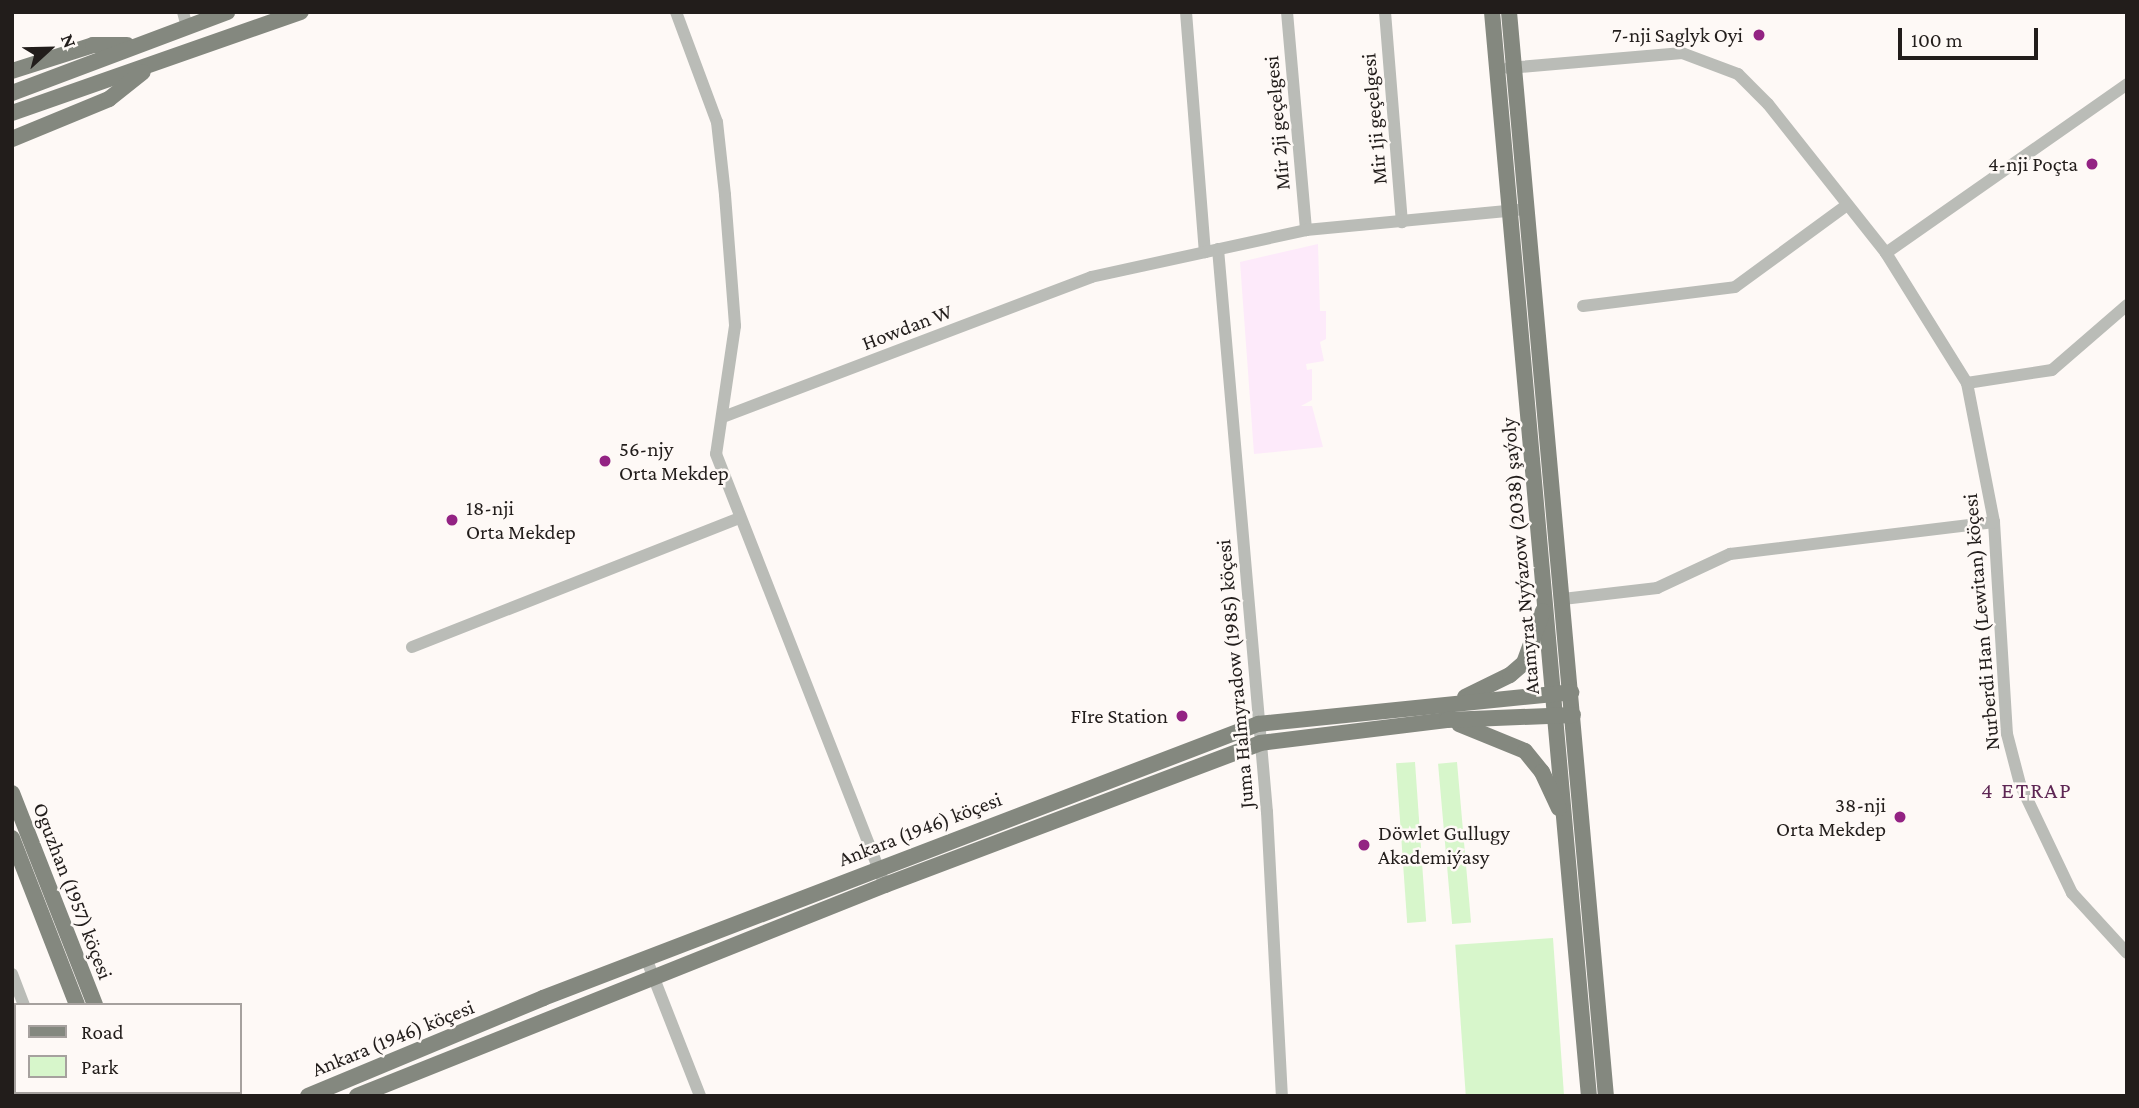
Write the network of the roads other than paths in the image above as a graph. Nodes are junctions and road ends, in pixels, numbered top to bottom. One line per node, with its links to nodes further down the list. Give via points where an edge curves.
1 (227, 12): 9 (main road)
2 (301, 12): 12 (main road)
3 (676, 12): 28 (street, via 717,122 734,326)
4 (1186, 12): 23 (street, Juma Halmyradow (1985) köçesi)
5 (1287, 12): 22 (street, Mir 2ji geçelgesi)
6 (1385, 12): 21 (street, Mir 1ji geçelgesi)
7 (1492, 12): 13 (main road, Atamyrat Nyýazow (2038) şaýoly)
8 (1509, 12): 11 (main road, Atamyrat Nyýazow (2038) şaýoly)
9 (185, 19): 10 (main road)
10 (136, 45): 14 (main road, via 93,45); 16 (main road)
11 (1514, 67): 13 (street, Nurberdi Han (Lewitan) köçesi); 19 (street, Nurberdi Han (Lewitan) köçesi, via 1648,52 1682,53 1716,64 1754,88); 20 (main road, Atamyrat Nyýazow (2038) şaýoly)
12 (147, 69): 17 (main road, via 97,81); 18 (main road, via 109,99)
13 (1497, 69): 20 (main road, Atamyrat Nyýazow (2038) şaýoly)
14 (12, 71)
15 (2127, 83): 24 (street)
16 (12, 93)
17 (12, 113)
18 (12, 139)
19 (1847, 205): 24 (street, Nurberdi Han (Lewitan) köçesi); 26 (street, via 1735,287)
20 (1520, 210): 21 (street, Howdan W); 31 (main road, Atamyrat Nyýazow (2038) şaýoly); 32 (main road, Atamyrat Nyýazow (2038) şaýoly)
21 (1402, 222): 22 (street, Howdan W)
22 (1306, 230): 23 (street, Howdan W)
23 (1211, 251): 28 (street, Howdan W, via 1091,277); 39 (street, Juma Halmyradow (1985) köçesi)
24 (1886, 253): 27 (street, Nurberdi Han (Lewitan) köçesi)
25 (2127, 305): 27 (street, via 2052,370)
26 (1583, 306)
27 (1967, 383): 30 (street, Nurberdi Han (Lewitan) köçesi)
28 (723, 417): 29 (street, via 716,454)
29 (739, 518): 33 (street); 44 (street)
30 (1994, 522): 31 (street, via 1730,554 1657,588); 46 (street, Nurberdi Han (Lewitan) köçesi, via 2007,734 2020,784 2072,892)
31 (1563, 599): 34 (main road, Atamyrat Nyýazow (2038) şaýoly)
32 (1546, 601): 35 (main road, Atamyrat Nyýazow (2038) şaýoly); 36 (main road, via 1524,663)
33 (412, 647)
34 (1571, 692): 35 (main road, Ankara (1946) köçesi); 37 (main road, Atamyrat Nyýazow (2038) şaýoly)
35 (1552, 694): 36 (main road, Ankara (1946) köçesi); 38 (main road, Atamyrat Nyýazow (2038) şaýoly)
36 (1446, 713): 38 (main road, Ankara (1946) köçesi); 39 (main road, Ankara (1946) köçesi); 40 (main road, Ankara (1946) köçesi); 42 (main road, via 1525,751 1542,772)
37 (1573, 715): 38 (main road, Ankara (1946) köçesi); 58 (main road, Atamyrat Nyýazow (2038) şaýoly)
38 (1555, 716): 42 (main road, Atamyrat Nyýazow (2038) şaýoly)
39 (1258, 724): 40 (street, Juma Halmyradow (1985) köçesi); 44 (main road, Ankara (1946) köçesi)
40 (1260, 743): 45 (main road, Ankara (1946) köçesi); 56 (street, Juma Halmyradow (1985) köçesi)
41 (12, 793): 52 (main road, Oguzhan (1957) köçesi)
42 (1563, 817): 57 (main road, Atamyrat Nyýazow (2038) şaýoly)
43 (12, 838): 51 (main road, Oguzhan (1957) köçesi)
44 (879, 868): 45 (street); 47 (main road, Ankara (1946) köçesi)
45 (885, 885): 49 (main road, Ankara (1946) köçesi)
46 (2127, 953)
47 (646, 958): 49 (street); 53 (main road, Ankara (1946) köçesi)
48 (12, 974): 50 (street)
49 (653, 977): 54 (main road, Ankara (1946) köçesi); 55 (street)
50 (23, 1003)
51 (76, 1003)
52 (94, 1003)
53 (308, 1096)
54 (357, 1096)
55 (700, 1096)
56 (1282, 1096)
57 (1589, 1096)
58 (1606, 1096)

